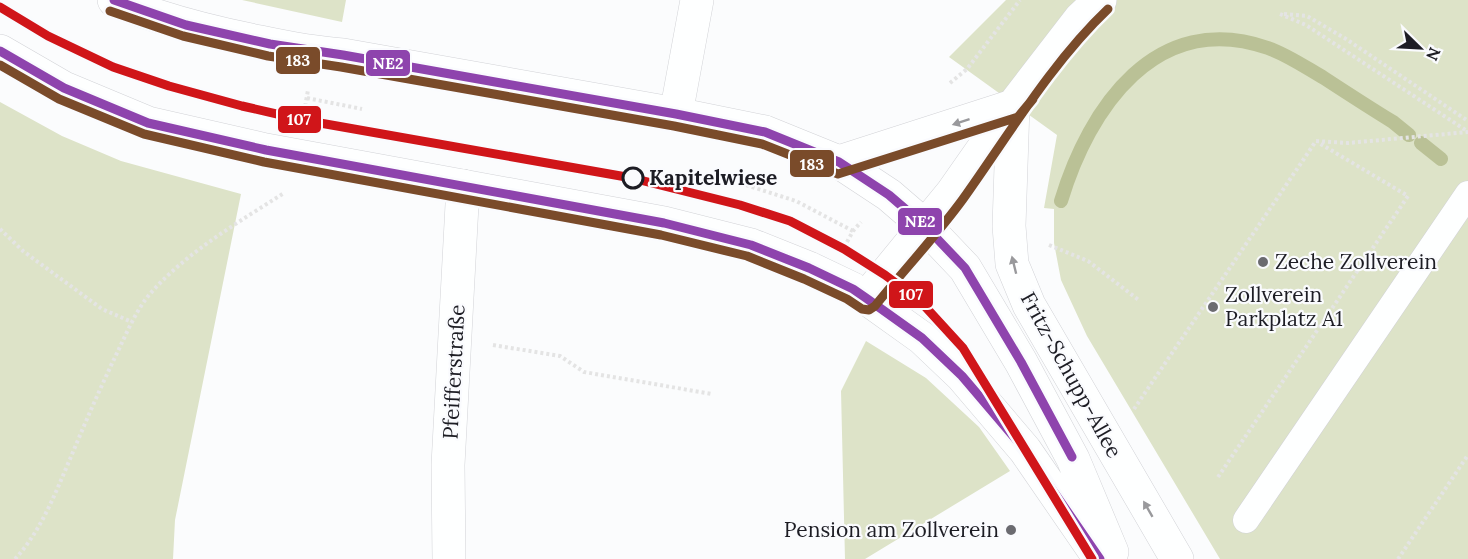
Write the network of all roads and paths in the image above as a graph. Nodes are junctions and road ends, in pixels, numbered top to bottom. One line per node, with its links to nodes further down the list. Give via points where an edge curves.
1 (114, 0): 6 (main road, via 202,31)
2 (697, 0): 11 (main road)
3 (1020, 0): 7 (path, via 968,69)
4 (1100, 0): 9 (main road, via 1080,19)
5 (0, 51): 15 (main road, via 64,88 148,123)
6 (316, 54): 8 (path); 11 (main road, via 343,55)
7 (945, 87)
8 (307, 98): 10 (path); 15 (path)
9 (1012, 106): 16 (main road, one-way to 16); 21 (main road, via 952,193); 39 (main road, Fritz-Schupp-Allee, one-way to 9, via 1029,306 1012,264)
10 (362, 109)
11 (676, 114): 16 (main road, via 765,132)
12 (1468, 121): 13 (path, via 1307,16 1280,14 1306,25)
13 (1468, 132): 14 (path, via 1348,143)
14 (1316, 141): 31 (path); 33 (path, via 1408,196)
15 (296, 155): 18 (main road); 28 (path, via 289,190 185,261 149,295)
16 (838, 162): 21 (main road, via 889,195)
17 (746, 185): 23 (path, via 796,201)
18 (463, 186): 26 (main road, via 664,222 751,245 809,268); 29 (main road, Pfeifferstraße)
19 (1468, 194): 34 (lane)
20 (868, 216): 23 (path)
21 (924, 226): 26 (main road); 38 (main road, via 965,268 1021,362 1072,459)
22 (0, 229): 28 (path, via 102,309)
23 (853, 231): 24 (path)
24 (846, 244)
25 (1046, 244): 27 (path, via 1088,261)
26 (866, 298): 37 (main road, via 922,338 962,375 1025,450)
27 (1140, 301)
28 (132, 322): 35 (path, via 46,513)
29 (456, 339): 30 (path, via 560,356 584,372); 36 (main road, Pfeifferstraße, via 448,465)
30 (712, 394)
31 (1140, 400)
32 (1468, 455): 40 (path)
33 (1218, 477)
34 (1246, 520)
35 (15, 559)
36 (449, 559)
37 (1100, 559)
38 (1115, 559)
39 (1177, 559)
40 (1398, 559)

